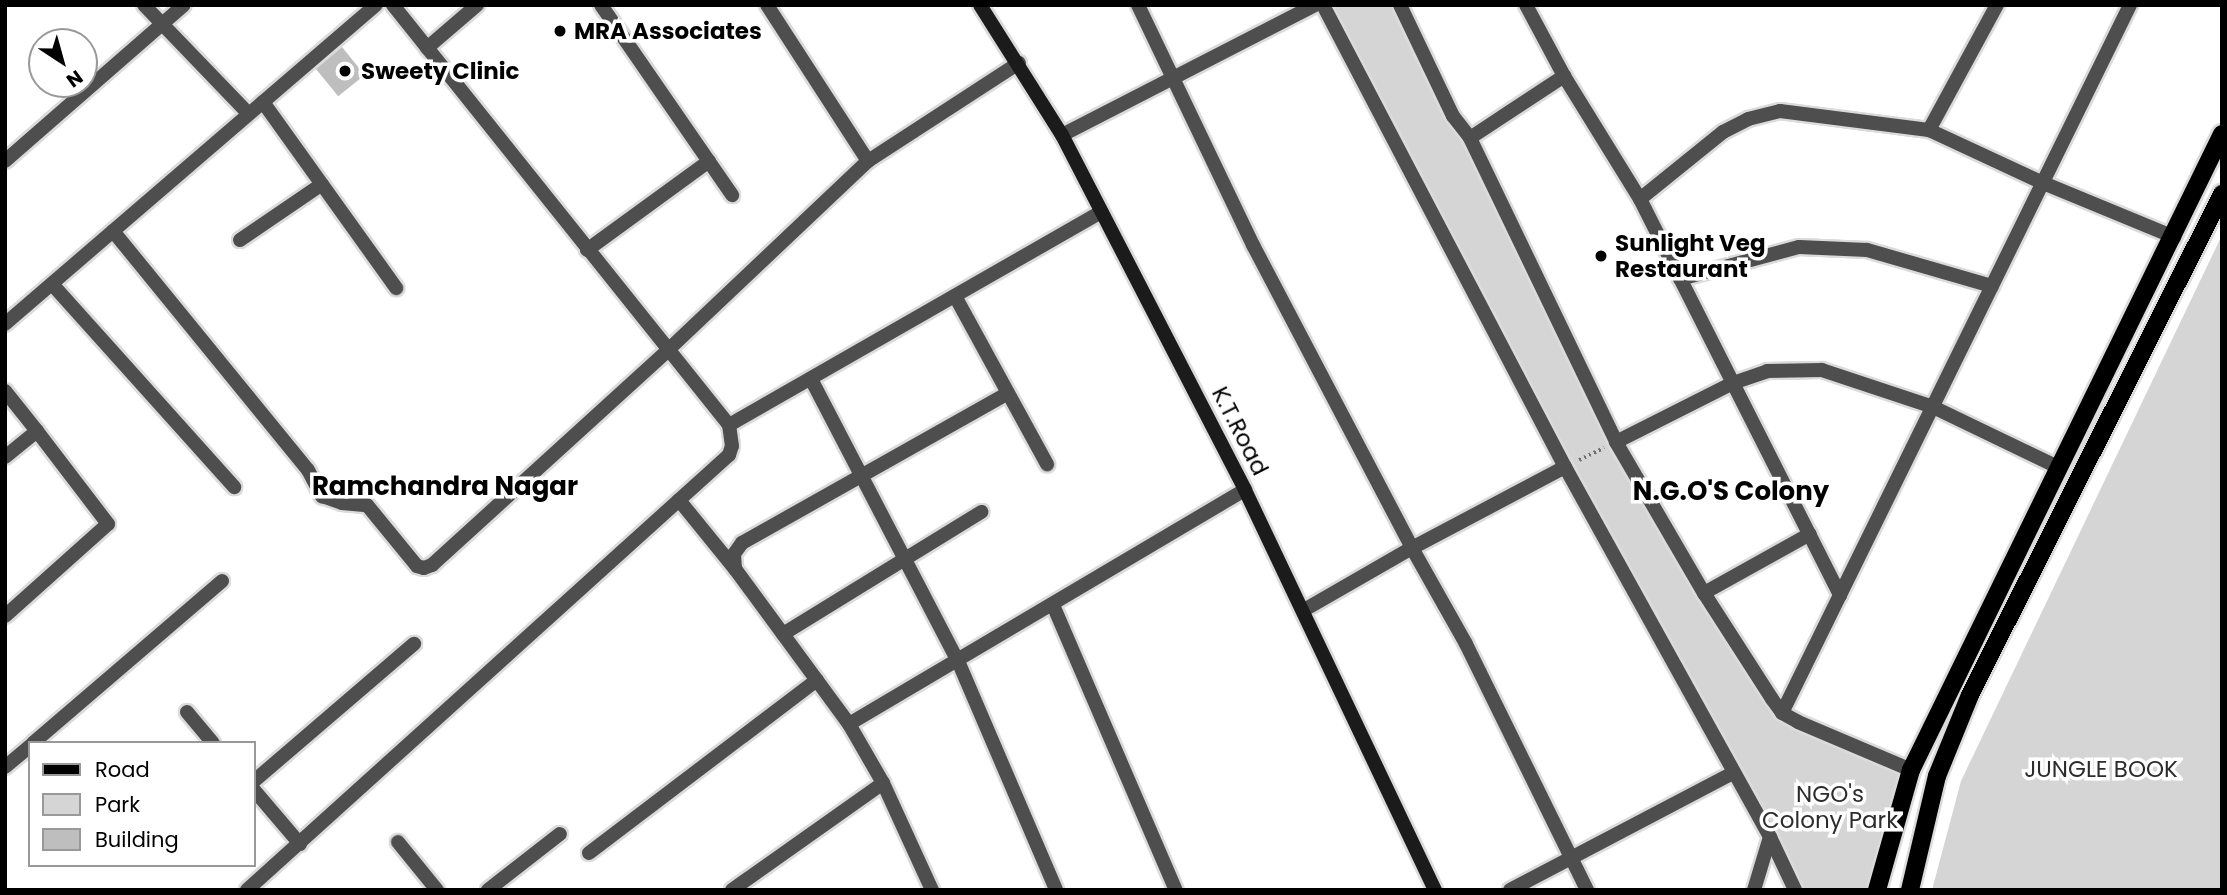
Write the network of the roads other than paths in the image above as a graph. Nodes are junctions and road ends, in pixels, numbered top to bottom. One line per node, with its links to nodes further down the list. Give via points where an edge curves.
1 (144, 5): 16 (street)
2 (184, 5): 16 (street)
3 (376, 5): 21 (street)
4 (393, 5): 17 (street)
5 (477, 5): 17 (street)
6 (601, 5): 29 (street)
7 (767, 5): 28 (street)
8 (980, 5): 18 (main road, K.T.Road)
9 (1138, 5): 20 (street)
10 (1315, 5): 20 (street)
11 (1323, 5): 59 (street)
12 (1400, 5): 26 (street, via 1453,116)
13 (1526, 5): 19 (street)
14 (1997, 5): 23 (street)
15 (2130, 5): 30 (street)
16 (162, 24): 22 (street); 27 (street)
17 (427, 48): 41 (street)
18 (1019, 63): 25 (main road, K.T.Road); 28 (street)
19 (1564, 76): 26 (street); 34 (street)
20 (1173, 78): 25 (street); 67 (street, via 1253,245)
21 (263, 102): 22 (street); 31 (street)
22 (249, 114): 38 (street)
23 (1929, 130): 30 (street); 34 (street, via 1780,111 1748,119 1723,132)
24 (2222, 134): 35 (main road)
25 (1062, 135): 36 (main road, K.T.Road)
26 (1470, 138): 56 (street)
27 (5, 161)
28 (868, 161): 48 (street)
29 (709, 162): 33 (street); 41 (street)
30 (2043, 183): 39 (street); 44 (street)
31 (322, 184): 40 (street); 45 (street)
32 (2222, 194): 37 (main road)
33 (732, 195)
34 (1640, 199): 42 (street)
35 (2187, 208): 37 (main road); 39 (main road)
36 (1101, 212): 46 (street); 63 (main road, K.T.Road)
37 (2209, 219): 111 (main road, via 1970,695 1937,776)
38 (113, 231): 43 (street); 48 (street, via 308,470 322,496 367,505 417,566 424,568)
39 (2174, 237): 60 (main road)
40 (240, 240)
41 (587, 250): 48 (street)
42 (1680, 279): 44 (street, via 1799,247 1867,250); 50 (street)
43 (52, 284): 47 (street); 62 (street)
44 (1992, 286): 53 (street)
45 (396, 288)
46 (955, 296): 49 (street); 52 (street)
47 (5, 324)
48 (667, 351): 54 (street)
49 (811, 379): 54 (street); 61 (street)
50 (1733, 383): 53 (street, via 1767,371 1822,370); 56 (street); 66 (street)
51 (5, 391): 55 (street)
52 (1008, 393): 58 (street); 61 (street)
53 (1933, 407): 60 (street); 72 (street)
54 (729, 425): 64 (street, via 733,438 729,455)
55 (37, 431): 57 (street); 75 (street, via 108,524)
56 (1615, 443): 71 (street)
57 (5, 457)
58 (1047, 464)
59 (1567, 466): 67 (street); 88 (street)
60 (2060, 468): 87 (main road)
61 (861, 476): 68 (street); 69 (street, via 742,543 734,554)
62 (234, 487)
63 (1245, 490): 73 (street); 74 (main road, K.T.Road)
64 (679, 500): 69 (street); 95 (street)
65 (981, 512): 68 (street)
66 (1810, 534): 71 (street); 72 (street)
67 (1412, 548): 74 (street); 97 (street, via 1466,644)
68 (903, 557): 76 (street); 78 (street)
69 (735, 569): 76 (street)
70 (222, 581): 83 (street)
71 (1704, 593): 81 (street)
72 (1840, 595): 81 (street)
73 (1053, 605): 78 (street); 104 (street)
74 (1304, 610): 105 (main road, K.T.Road)
75 (5, 616)
76 (783, 634): 79 (street)
77 (414, 644): 89 (street)
78 (958, 661): 82 (street); 103 (street)
79 (817, 680): 82 (street); 96 (street)
80 (187, 712): 84 (street)
81 (1782, 713): 87 (street)
82 (849, 724): 90 (street)
83 (35, 741)
84 (211, 741)
85 (28, 747): 86 (street)
86 (5, 767)
87 (1911, 770): 110 (main road)
88 (1733, 773): 93 (street); 97 (street)
89 (256, 779)
90 (883, 783): 101 (street); 102 (street)
91 (256, 792): 95 (street)
92 (560, 834): 100 (street)
93 (1770, 837): 108 (street); 109 (street)
94 (398, 842): 99 (street)
95 (300, 844): 98 (street)
96 (589, 853)
97 (1570, 857): 106 (street); 107 (street)
98 (247, 890)
99 (438, 890)
100 (488, 890)
101 (732, 890)
102 (932, 890)
103 (1056, 890)
104 (1176, 890)
105 (1435, 890)
106 (1510, 890)
107 (1587, 890)
108 (1754, 890)
109 (1796, 890)
110 (1877, 890)
111 (1910, 890)

